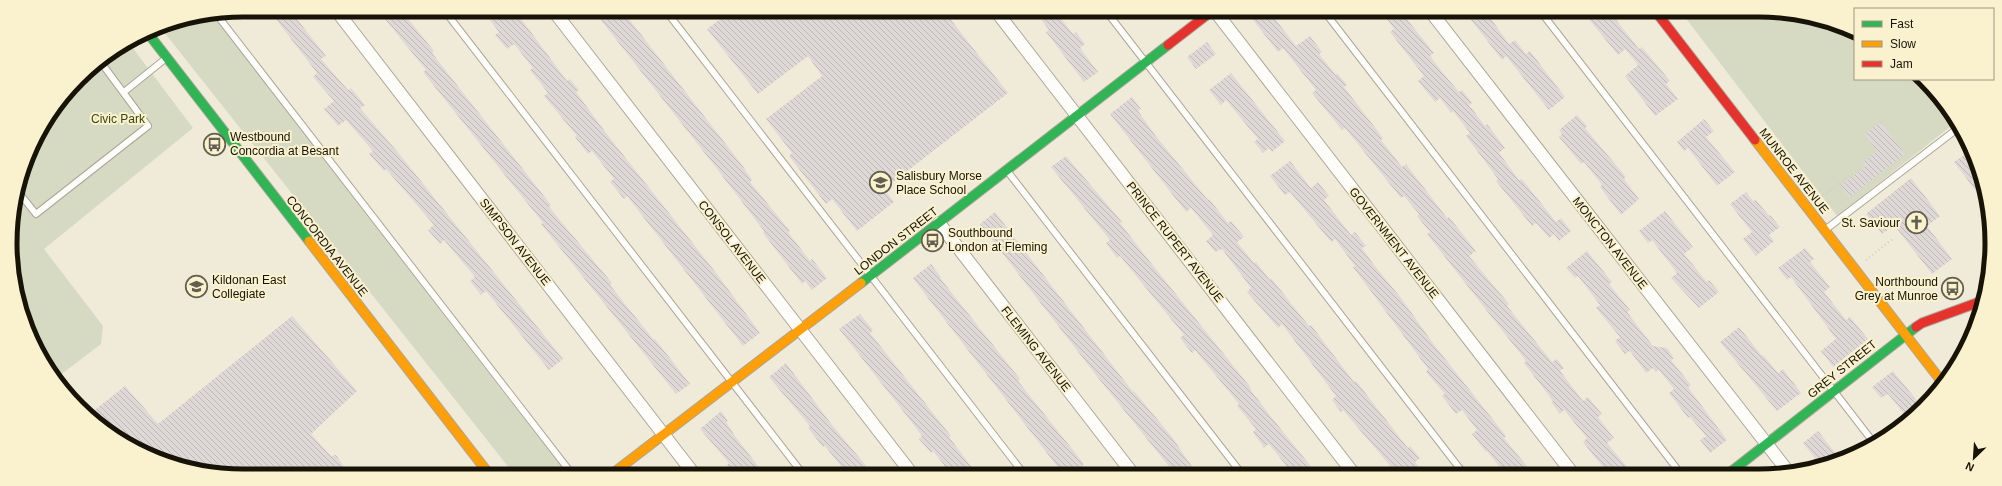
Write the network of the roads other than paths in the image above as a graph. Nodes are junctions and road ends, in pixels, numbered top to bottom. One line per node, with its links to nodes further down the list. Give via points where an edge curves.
1 (341, 17): 32 (street, SIMPSON AVENUE)
2 (449, 17): 30 (lane)
3 (558, 17): 27 (street, CONSOL AVENUE)
4 (671, 17): 25 (lane)
5 (1001, 17): 19 (street, PRINCE RUPERT AVENUE)
6 (1111, 17): 16 (lane)
7 (1206, 17): 16 (street, LONDON STREET)
8 (1219, 17): 47 (street, GOVERNMENT AVENUE)
9 (1329, 17): 48 (lane)
10 (1435, 17): 34 (street, MONCTON AVENUE)
11 (1545, 17): 31 (lane)
12 (1660, 17): 24 (street, MUNROE AVENUE)
13 (220, 18): 37 (lane)
14 (151, 37): 15 (street, CONCORDIA AVENUE)
15 (167, 58): 18 (lane); 36 (street, CONCORDIA AVENUE)
16 (1146, 63): 19 (street, LONDON STREET); 46 (lane)
17 (103, 65): 18 (lane)
18 (124, 92): 22 (lane, via 148,126 36,214)
19 (1078, 116): 21 (street, LONDON STREET); 45 (street, PRINCE RUPERT AVENUE)
20 (1955, 131): 24 (lane)
21 (1007, 171): 23 (street, LONDON STREET); 44 (lane)
22 (22, 196)
23 (939, 223): 25 (street, LONDON STREET); 43 (street, FLEMING AVENUE)
24 (1824, 231): 28 (street, MUNROE AVENUE)
25 (871, 276): 27 (street, LONDON STREET); 42 (lane)
26 (1976, 303): 28 (street, GREY STREET, via 1922,323)
27 (801, 330): 30 (street, LONDON STREET); 41 (street, CONSOL AVENUE)
28 (1906, 336): 29 (street, MUNROE AVENUE); 31 (street, GREY STREET, via 1891,345)
29 (1940, 379)
30 (732, 383): 32 (street, LONDON STREET); 40 (lane)
31 (1835, 392): 33 (lane); 34 (street, GREY STREET)
32 (664, 435): 38 (street, LONDON STREET); 39 (street, SIMPSON AVENUE)
33 (1871, 439)
34 (1767, 444): 35 (street, MONCTON AVENUE); 49 (street, GREY STREET)
35 (1785, 467)
36 (485, 469)
37 (568, 469)
38 (619, 469)
39 (690, 469)
40 (799, 469)
41 (908, 469)
42 (1020, 469)
43 (1129, 469)
44 (1238, 469)
45 (1350, 469)
46 (1460, 469)
47 (1570, 469)
48 (1677, 469)
49 (1734, 469)

